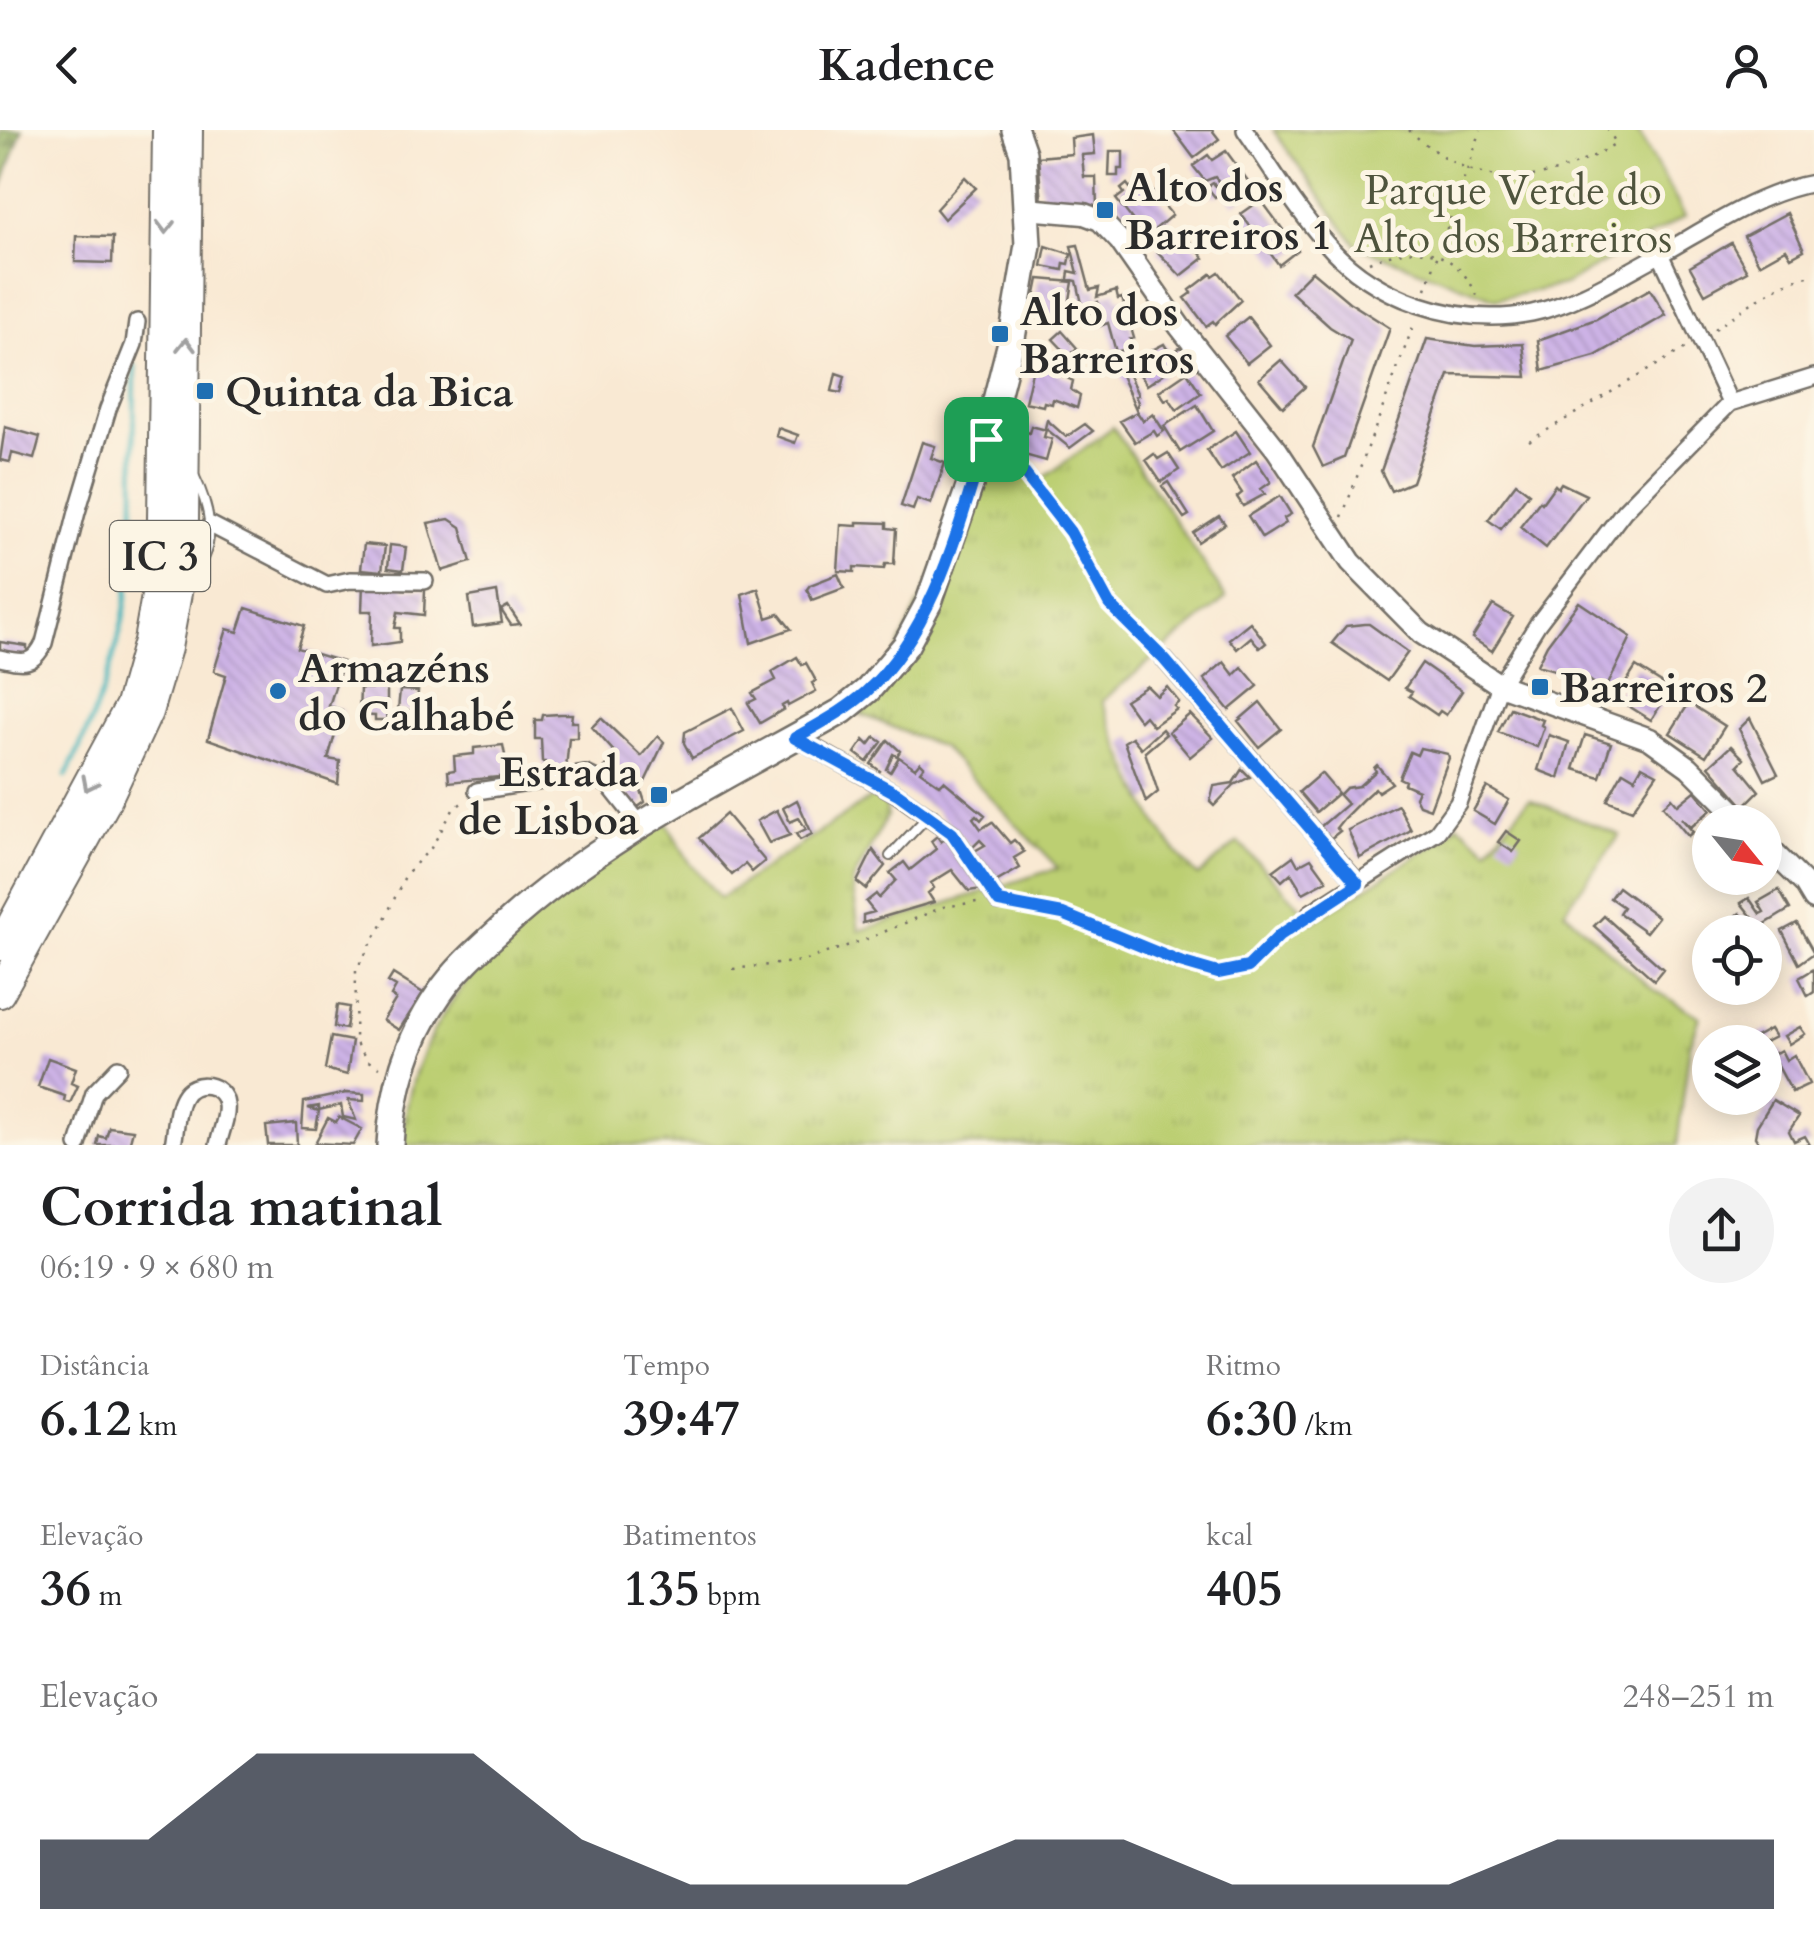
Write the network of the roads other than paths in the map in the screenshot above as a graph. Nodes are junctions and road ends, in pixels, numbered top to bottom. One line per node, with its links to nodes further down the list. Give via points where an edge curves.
1 (167, 130): 29 (highway, IC 3, one-way to 29, via 162,519 148,641 130,705)
2 (188, 130): 11 (highway, IC 3, one-way to 2)
3 (1016, 130): 6 (main road)
4 (1245, 130): 7 (street, via 1325,243 1369,282 1420,305 1471,316 1530,313 1582,296)
5 (1814, 183): 7 (street, via 1769,194)
6 (1026, 208): 17 (street, via 1100,220 1277,450 1351,562 1421,633); 18 (main road, via 1028,245 1012,338 986,439 929,602 906,645 868,690)
7 (1660, 254): 10 (street)
8 (138, 322): 15 (street, via 76,512 44,643 29,663)
9 (1814, 377): 10 (street)
10 (1730, 404): 17 (street, via 1624,511)
11 (185, 458): 12 (lane); 14 (highway, IC 3)
12 (211, 525): 13 (street, via 327,585); 14 (lane, via 201,566)
13 (425, 581)
14 (180, 582): 30 (highway, IC 3, via 148,712)
15 (0, 658)
16 (1164, 659): 25 (street)
17 (1500, 685): 20 (street, via 1650,740); 25 (street, via 1458,803 1437,832)
18 (795, 738): 21 (street); 22 (main road)
19 (476, 791): 22 (street, via 586,774 609,784)
20 (1727, 805)
21 (928, 816): 23 (lane); 27 (street, via 952,833)
22 (640, 824): 35 (main road, via 544,890 440,992 400,1076)
23 (890, 856)
24 (1782, 861): 26 (street)
25 (1358, 884): 28 (street)
26 (1814, 899)
27 (999, 902)
28 (1310, 913)
29 (0, 946)
30 (0, 993)
31 (118, 1068): 32 (street, via 94,1093)
32 (78, 1145)
33 (173, 1145): 34 (street, via 183,1096 208,1085 226,1105)
34 (218, 1145)
35 (390, 1145)

